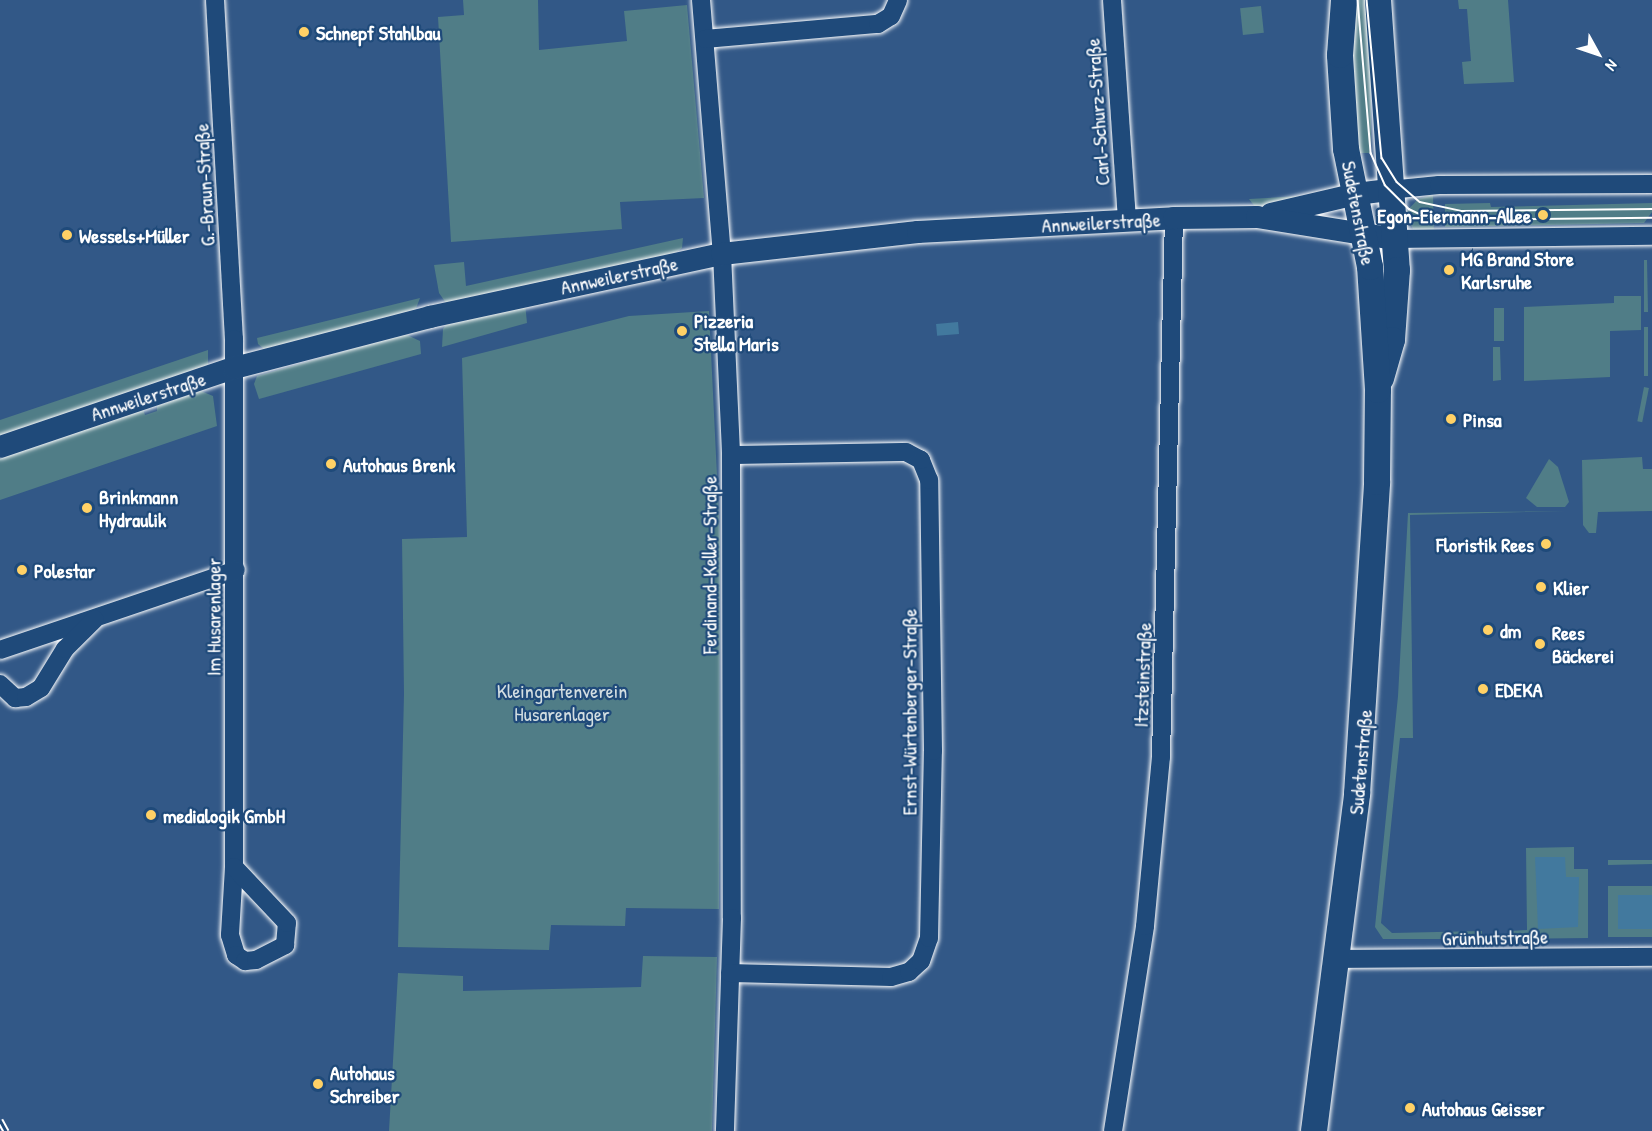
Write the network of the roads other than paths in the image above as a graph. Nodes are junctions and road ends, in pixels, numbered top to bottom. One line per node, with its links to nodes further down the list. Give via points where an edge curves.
1 (215, 0): 18 (street, G.-Braun-Straße)
2 (701, 0): 7 (street, Ferdinand-Keller-Straße)
3 (898, 0): 7 (street, via 891,16 878,24)
4 (1112, 0): 13 (street, Carl-Schurz-Straße)
5 (1344, 0): 10 (main road, Sudetenstraße, via 1340,55 1346,149)
6 (1378, 0): 9 (main road, Sudetenstraße)
7 (705, 39): 17 (street, Ferdinand-Keller-Straße)
8 (1652, 184): 9 (street, via 1439,185)
9 (1389, 190): 10 (street, Annweilerstraße); 16 (main road, Sudetenstraße)
10 (1356, 194): 11 (street, Annweilerstraße); 14 (main road, Sudetenstraße)
11 (1257, 217): 12 (street, Annweilerstraße); 14 (street, Annweilerstraße)
12 (1174, 218): 13 (street, Annweilerstraße); 31 (street, Itzsteinstraße, via 1161,757 1145,926)
13 (1127, 220): 17 (street, Annweilerstraße, via 918,232)
14 (1364, 232): 16 (street, Annweilerstraße); 19 (main road, Sudetenstraße)
15 (1652, 236): 16 (street)
16 (1395, 239): 19 (main road, Sudetenstraße, via 1395,309)
17 (722, 254): 18 (street, Annweilerstraße, via 440,315); 21 (street, Ferdinand-Keller-Straße)
18 (234, 368): 20 (street, Annweilerstraße); 22 (street, Im Husarenlager)
19 (1378, 390): 28 (main road, Sudetenstraße, via 1364,709)
20 (0, 447)
21 (731, 454): 29 (street, Ferdinand-Keller-Straße); 29 (street, Ernst-Würtenberger-Straße, via 906,452 921,460 929,480 933,751 929,938 921,961 909,972 891,976)
22 (236, 570): 23 (street); 26 (street, Im Husarenlager)
23 (100, 614): 24 (street); 25 (street, via 65,649 41,688 26,697 15,698)
24 (0, 650)
25 (0, 684)
26 (234, 867): 26 (street, Im Husarenlager, via 231,948 245,961 256,960 285,945 287,923)
27 (1652, 957): 28 (street, Grünhutstraße)
28 (1338, 959): 32 (main road, Sudetenstraße)
29 (730, 973): 30 (street, Ferdinand-Keller-Straße)
30 (725, 1131)
31 (1113, 1131)
32 (1314, 1131)

